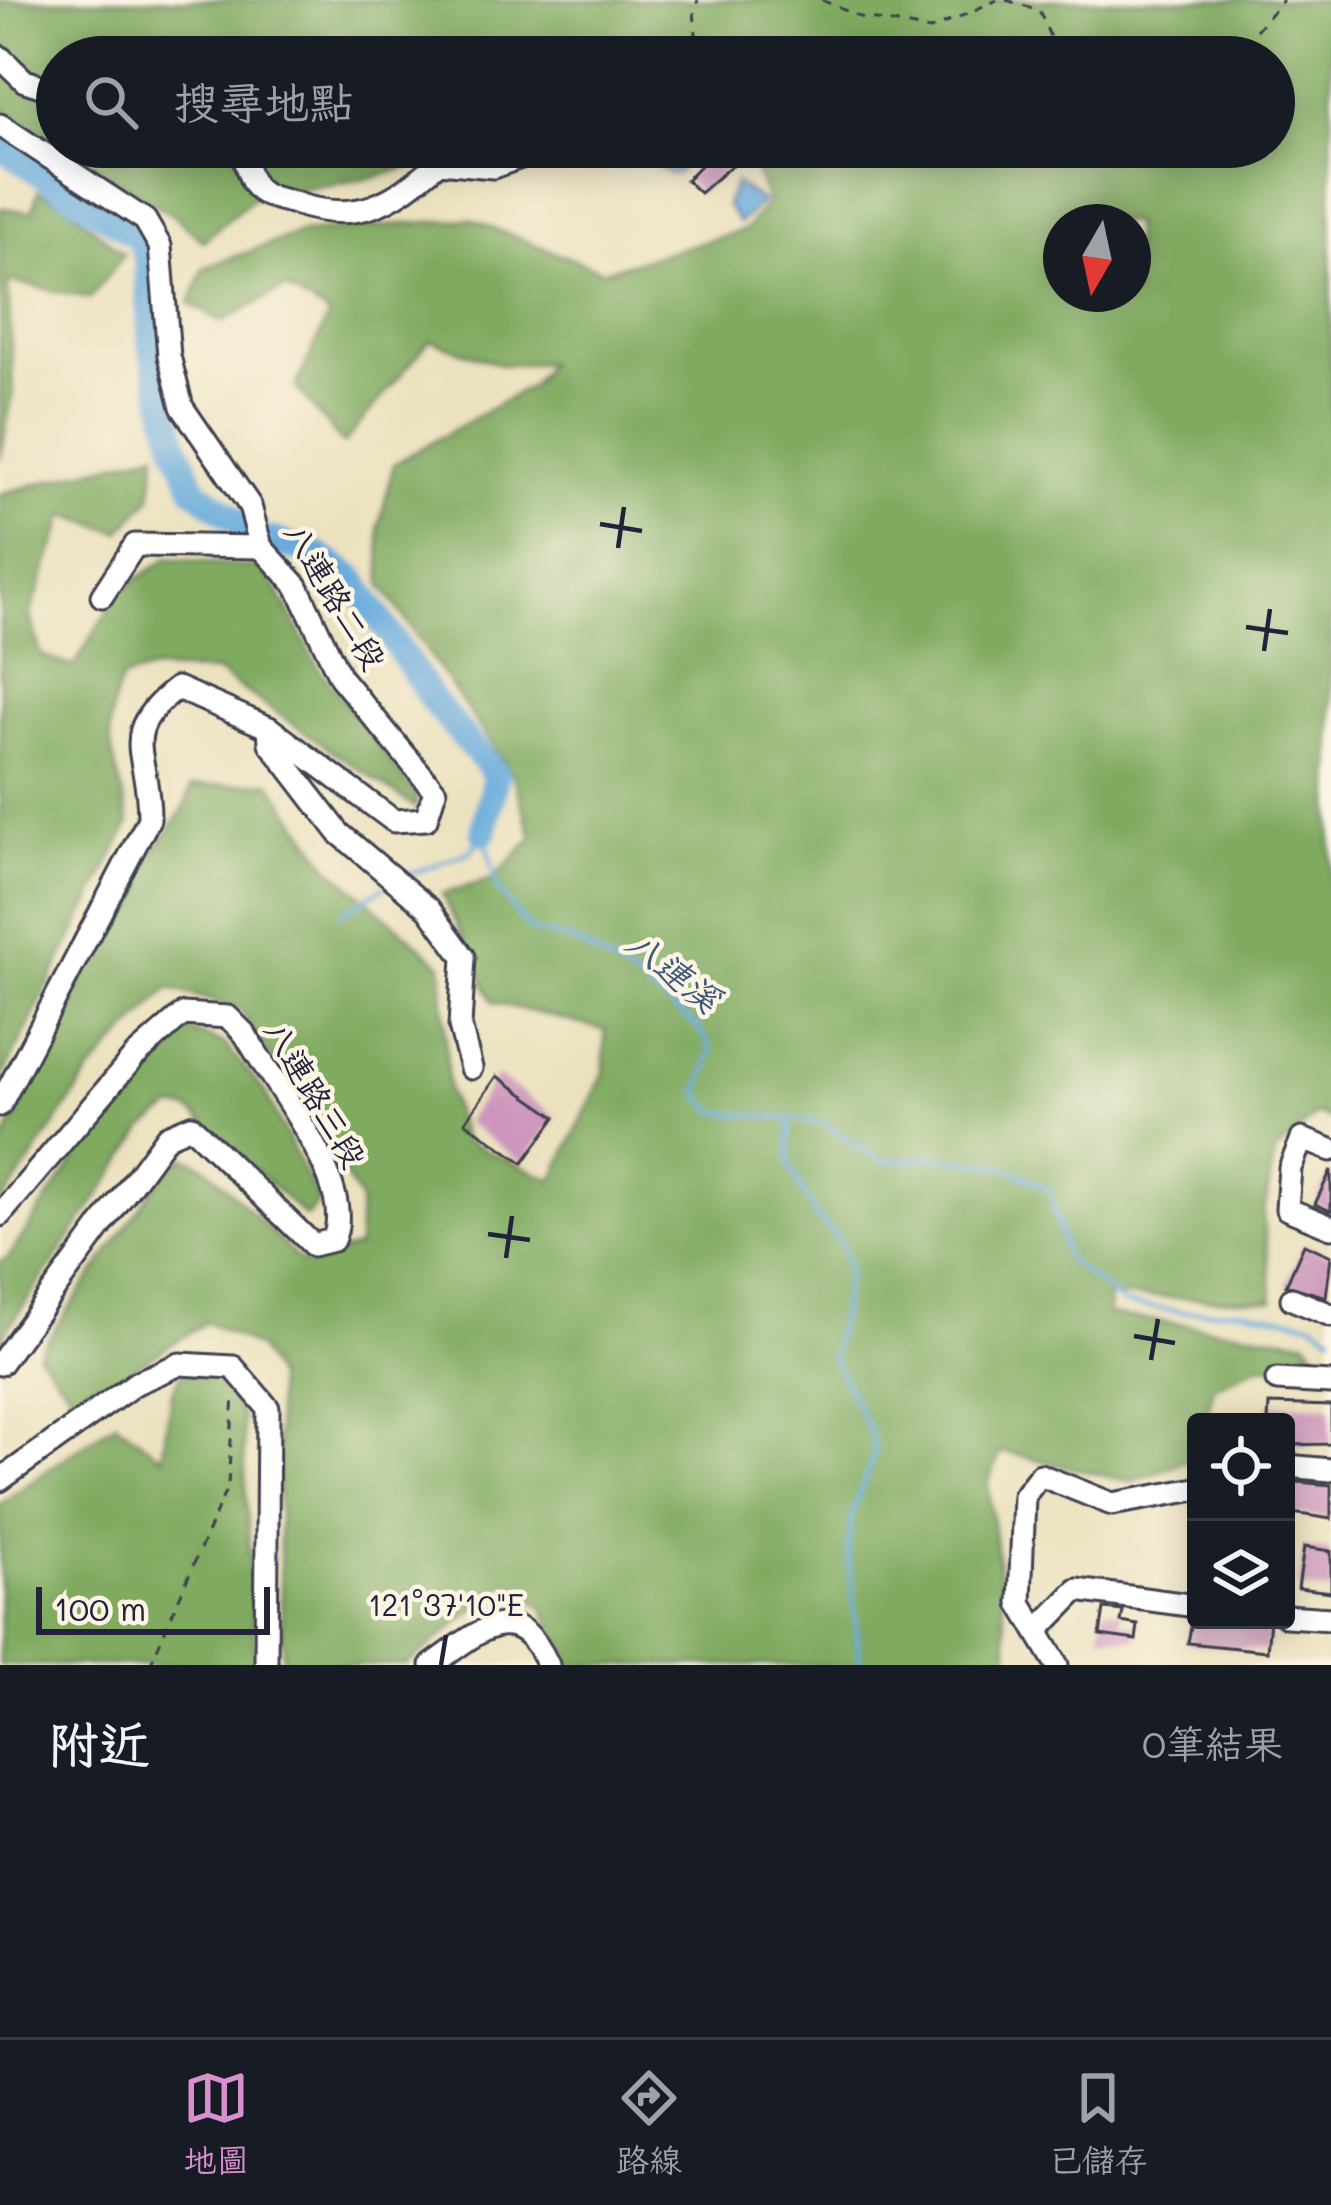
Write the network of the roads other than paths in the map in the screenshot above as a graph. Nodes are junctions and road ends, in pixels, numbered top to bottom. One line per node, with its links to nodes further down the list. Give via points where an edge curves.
1 (0, 57): 2 (street)
2 (36, 85)
3 (0, 125): 4 (street, 八連路二段)
4 (36, 148)
5 (66, 168): 8 (street, 八連路二段, via 146,220 160,246 182,407 250,506)
6 (247, 168): 7 (street, via 254,187 272,199 319,213 399,199)
7 (433, 168)
8 (261, 547): 9 (street, via 136,545); 10 (street, 八連路二段, via 297,586 340,677 435,791 427,819 394,821)
9 (102, 596)
10 (269, 728): 11 (street, via 269,743 339,833 429,909 464,957 460,1026); 12 (street, 八連路二段, via 177,688 148,710 138,731 149,819)
11 (471, 1068)
12 (0, 1105)
13 (1331, 1150): 15 (street, via 1302,1138 1287,1209)
14 (0, 1215): 18 (street, 八連路三段, via 134,1057 183,1013 228,1017 245,1034 334,1182 342,1220 333,1240 313,1245 190,1126 167,1136)
15 (1331, 1227)
16 (1292, 1299): 17 (street)
17 (1331, 1315)
18 (0, 1364)
19 (1276, 1380): 20 (street)
20 (1331, 1384)
21 (1295, 1467): 22 (street)
22 (1331, 1470)
23 (0, 1480): 29 (street, via 136,1383 181,1364 236,1370 268,1408)
24 (1187, 1492): 28 (street, via 1112,1504 1040,1475 1024,1496 1018,1556 1020,1603)
25 (1187, 1605): 28 (street, via 1077,1590)
26 (1295, 1617): 27 (street)
27 (1331, 1619)
28 (1038, 1630): 32 (street)
29 (266, 1665)
30 (432, 1665): 31 (street, via 491,1624 507,1622 536,1639)
31 (548, 1665)
32 (1057, 1665)

